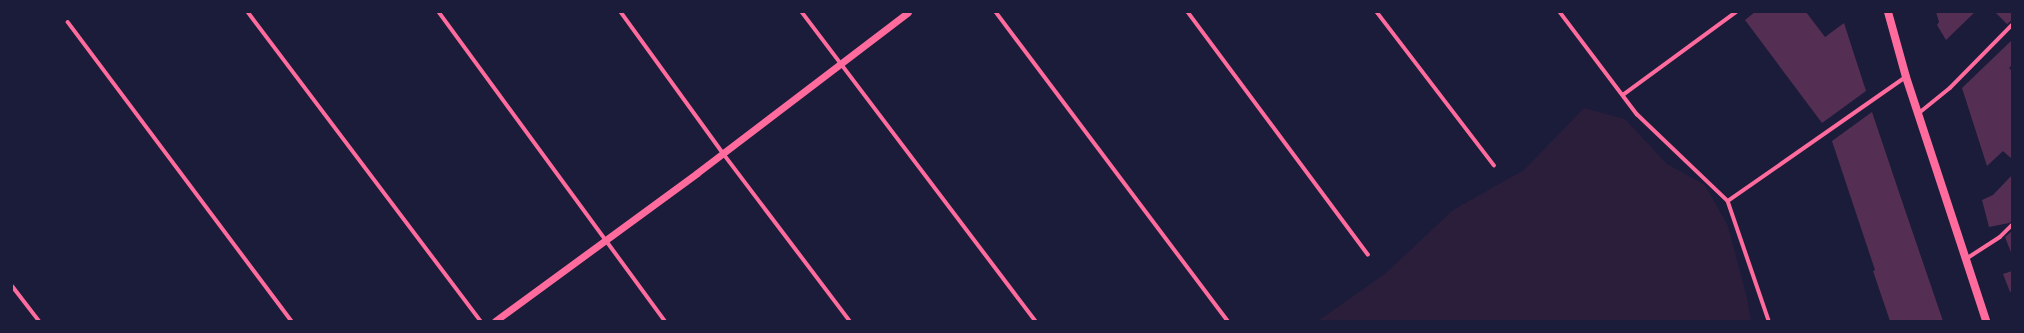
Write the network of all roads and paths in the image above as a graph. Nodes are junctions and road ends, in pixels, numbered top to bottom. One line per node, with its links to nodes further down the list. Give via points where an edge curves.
1 (248, 12): 28 (street)
2 (440, 12): 22 (street)
3 (621, 12): 18 (street)
4 (802, 12): 14 (street)
5 (908, 12): 14 (street)
6 (996, 12): 33 (street)
7 (1188, 12): 23 (street)
8 (1377, 12): 19 (street)
9 (1560, 12): 16 (street)
10 (1736, 12): 16 (street)
11 (1888, 12): 15 (main road)
12 (68, 22): 27 (street)
13 (2012, 25): 17 (street, via 1950,88)
14 (841, 63): 18 (street); 32 (street)
15 (1906, 77): 17 (main road); 20 (street)
16 (1623, 95): 20 (street, via 1637,114)
17 (1919, 113): 24 (main road)
18 (723, 153): 22 (street); 31 (street)
19 (1494, 165)
20 (1728, 201): 34 (street)
21 (2012, 225): 24 (street, via 2000,237)
22 (606, 240): 29 (street); 30 (street)
23 (1368, 254)
24 (1966, 259): 35 (main road)
25 (12, 286): 26 (street)
26 (39, 321)
27 (292, 321)
28 (481, 321)
29 (495, 321)
30 (665, 321)
31 (850, 321)
32 (1036, 321)
33 (1228, 321)
34 (1769, 321)
35 (1986, 321)

